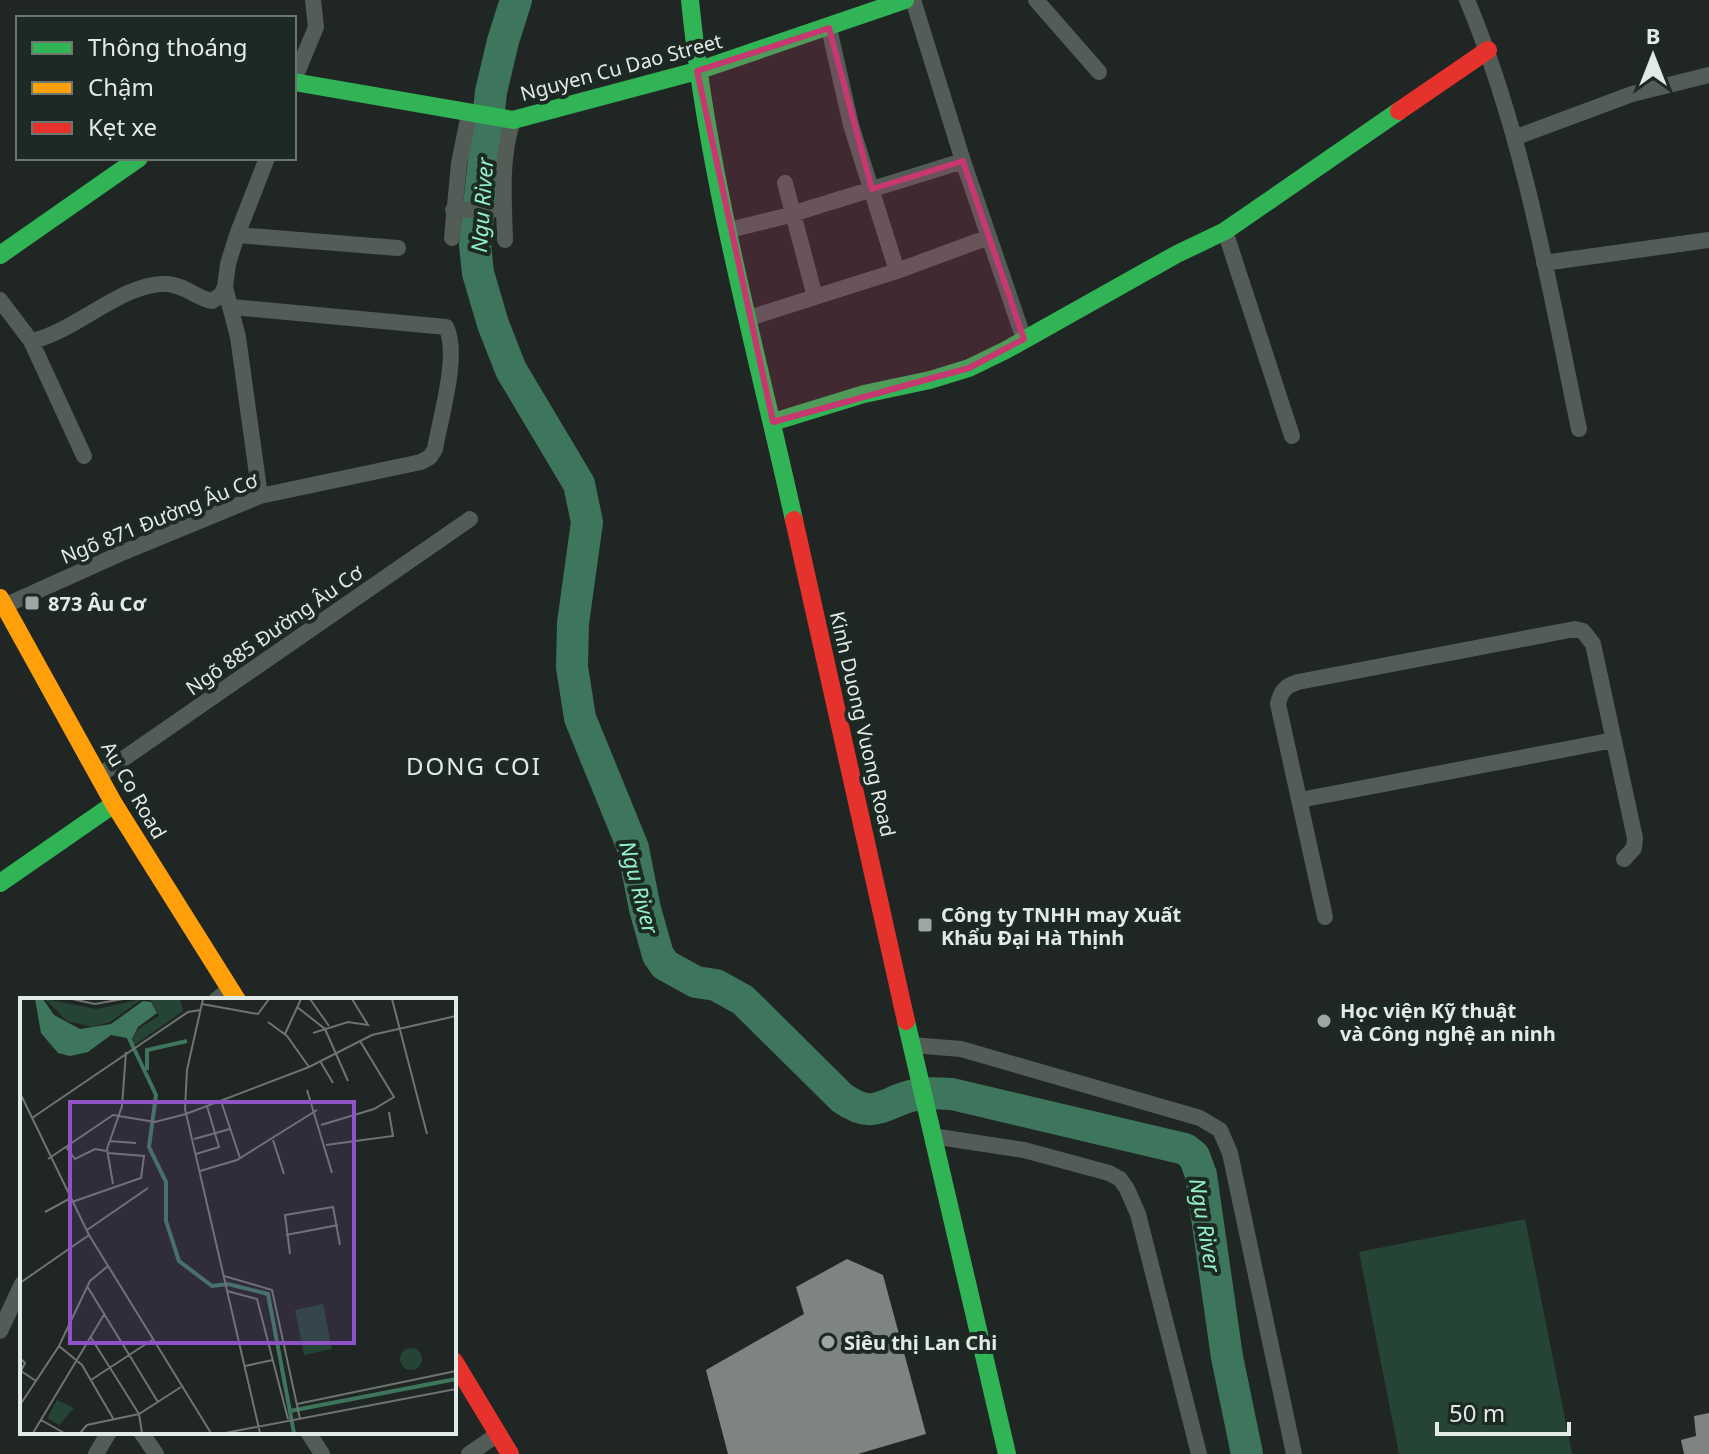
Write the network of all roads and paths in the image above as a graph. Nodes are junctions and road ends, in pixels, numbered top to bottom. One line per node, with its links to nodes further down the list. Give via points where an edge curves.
1 (313, 0): 12 (street, via 316,27)
2 (690, 0): 9 (main road, Kinh Duong Vuong Road)
3 (905, 0): 7 (main road, Nguyen Cu Dao Street)
4 (913, 0): 19 (street)
5 (1036, 0): 10 (street)
6 (1467, 0): 8 (street)
7 (829, 28): 9 (main road, Nguyen Cu Dao Street); 21 (street)
8 (1488, 50): 16 (street); 26 (main road)
9 (697, 71): 15 (main road, Nguyen Cu Dao Street); 25 (main road, Kinh Duong Vuong Road)
10 (1099, 72)
11 (1709, 75): 16 (street, via 1632,94)
12 (296, 76)
13 (296, 81): 14 (main road, Nguyen Cu Dao Street)
14 (469, 114): 15 (main road, Nguyen Cu Dao Street); 23 (street)
15 (513, 120): 22 (street, via 506,140)
16 (1514, 138): 34 (street)
17 (136, 160): 33 (main road)
18 (266, 160): 27 (street)
19 (963, 161): 21 (street); 28 (street)
20 (785, 183): 24 (street)
21 (872, 189): 24 (street); 35 (street)
22 (504, 209): 23 (street); 30 (street)
23 (454, 210): 29 (street)
24 (793, 214): 25 (street); 37 (street)
25 (729, 230): 40 (main road, Kinh Duong Vuong Road)
26 (1225, 231): 41 (main road); 45 (street)
27 (237, 235): 32 (street); 36 (street)
28 (989, 237): 35 (street); 41 (street)
29 (452, 238)
30 (505, 240)
31 (1709, 240): 34 (street)
32 (398, 248)
33 (0, 255)
34 (1544, 263): 44 (street)
35 (897, 271): 37 (street)
36 (225, 287): 39 (street); 42 (street, via 212,301 184,286 154,284)
37 (815, 297): 40 (street)
38 (0, 300): 42 (street)
39 (232, 307): 47 (street); 47 (street, Ngõ 871 Đường Âu Cơ, via 436,324 446,327 451,337 430,457)
40 (749, 318): 43 (main road, Kinh Duong Vuong Road)
41 (1024, 339): 43 (main road, via 969,368)
42 (31, 341): 46 (street)
43 (773, 422): 58 (main road, Kinh Duong Vuong Road)
44 (1579, 429)
45 (1292, 436)
46 (84, 456)
47 (260, 496): 49 (street, Ngõ 871 Đường Âu Cơ)
48 (470, 519): 51 (street, Ngõ 885 Đường Âu Cơ)
49 (2, 602): 51 (main road, Au Co Road)
50 (1614, 740): 52 (street); 52 (street, via 1593,644 1575,629 1288,685 1278,704); 54 (street, via 1635,838)
51 (100, 775): 53 (main road, Au Co Road)
52 (1300, 800): 56 (street)
53 (114, 804): 55 (main road); 57 (main road, Au Co Road)
54 (1624, 859)
55 (0, 883)
56 (1325, 917)
57 (228, 996)
58 (913, 1051): 59 (main road, Kinh Duong Vuong Road); 74 (street, via 961,1049 1200,1118 1220,1130 1230,1153)
59 (931, 1133): 72 (main road, Kinh Duong Vuong Road); 73 (street, via 1024,1150 1120,1179 1150,1253)
60 (20, 1288): 61 (street)
61 (0, 1331)
62 (456, 1364): 66 (main road)
63 (108, 1434): 67 (street)
64 (142, 1434): 68 (street)
65 (309, 1434): 69 (street)
66 (498, 1434): 70 (street); 71 (main road)
67 (96, 1454)
68 (156, 1454)
69 (322, 1454)
70 (469, 1454)
71 (510, 1454)
72 (1007, 1454)
73 (1199, 1454)
74 (1294, 1454)

